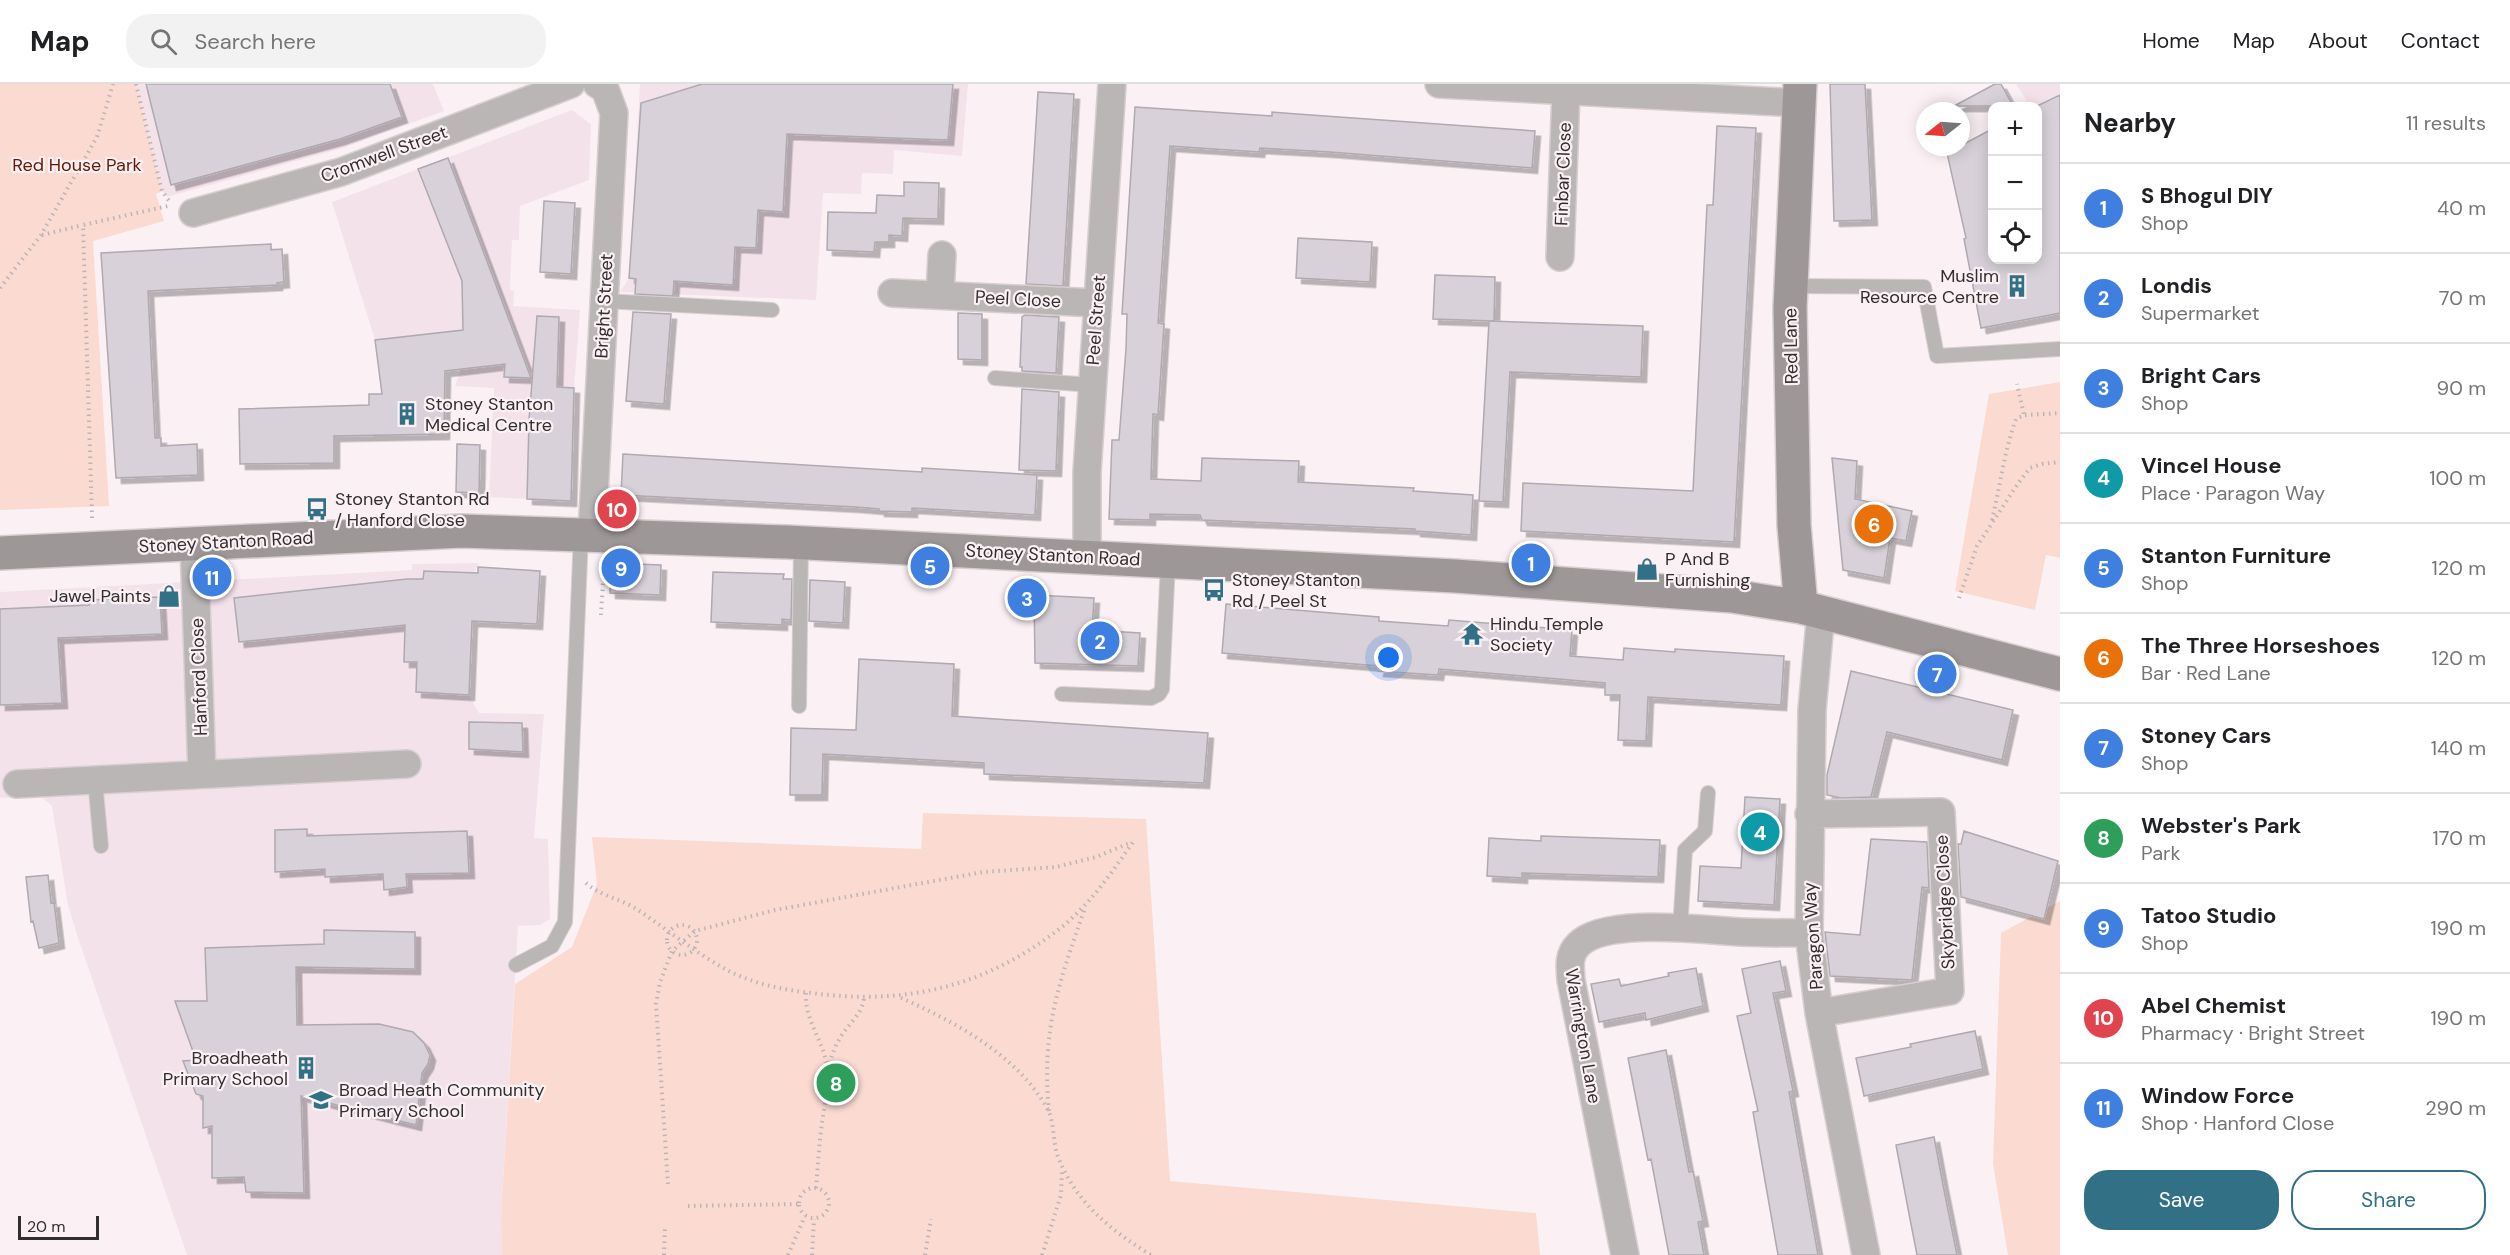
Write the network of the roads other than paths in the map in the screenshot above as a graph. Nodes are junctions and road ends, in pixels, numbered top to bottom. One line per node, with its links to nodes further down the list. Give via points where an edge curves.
1 (571, 84): 7 (street, Cromwell Street, via 341,172)
2 (597, 84): 13 (street, Bright Street, via 605,89 614,113)
3 (1112, 84): 14 (street, Peel Street)
4 (1439, 84): 5 (street)
5 (1566, 91): 6 (street); 9 (street, Finbar Close)
6 (1800, 93): 10 (main road, Red Lane)
7 (193, 213)
8 (942, 255): 12 (street)
9 (1560, 257)
10 (1791, 286): 16 (lane, via 1923,286 1937,356); 25 (main road, Red Lane, via 1794,525)
11 (892, 293): 12 (street, Peel Close)
12 (940, 295): 14 (street, Peel Close)
13 (604, 301): 15 (lane); 19 (street, Bright Street)
14 (1096, 303): 18 (street, Peel Street)
15 (772, 310)
16 (2060, 349)
17 (995, 378): 18 (lane)
18 (1092, 385): 23 (street, Peel Street)
19 (593, 535): 20 (main road, Stoney Stanton Road); 21 (main road, Stoney Stanton Road, via 462,531); 38 (lane, via 565,922 552,946)
20 (801, 542): 23 (main road, Stoney Stanton Road); 28 (lane)
21 (194, 543): 22 (main road, Stoney Stanton Road); 30 (street, Hanford Close)
22 (0, 553)
23 (1087, 556): 24 (main road, Stoney Stanton Road)
24 (1168, 561): 25 (main road, Stoney Stanton Road, via 1732,596); 27 (lane, via 1160,694 1151,698)
25 (1811, 609): 26 (main road, Stoney Stanton Road); 34 (street, Paragon Way, via 1814,682)
26 (2060, 674)
27 (1062, 694)
28 (799, 706)
29 (407, 764): 30 (street)
30 (202, 774): 31 (street)
31 (95, 780): 32 (street); 35 (lane)
32 (17, 784)
33 (1708, 793): 36 (lane, via 1705,831 1685,850)
34 (1809, 814): 37 (street, Paragon Way); 39 (street, Skybridge Close, via 1941,812 1950,991)
35 (101, 846)
36 (1680, 929): 37 (street, Warrington Lane); 40 (street, Warrington Lane, via 1604,931 1586,938 1570,958 1571,980)
37 (1809, 933): 39 (street, Paragon Way)
38 (516, 965)
39 (1819, 1013): 41 (street, Paragon Way)
40 (1625, 1255)
41 (1866, 1255)

